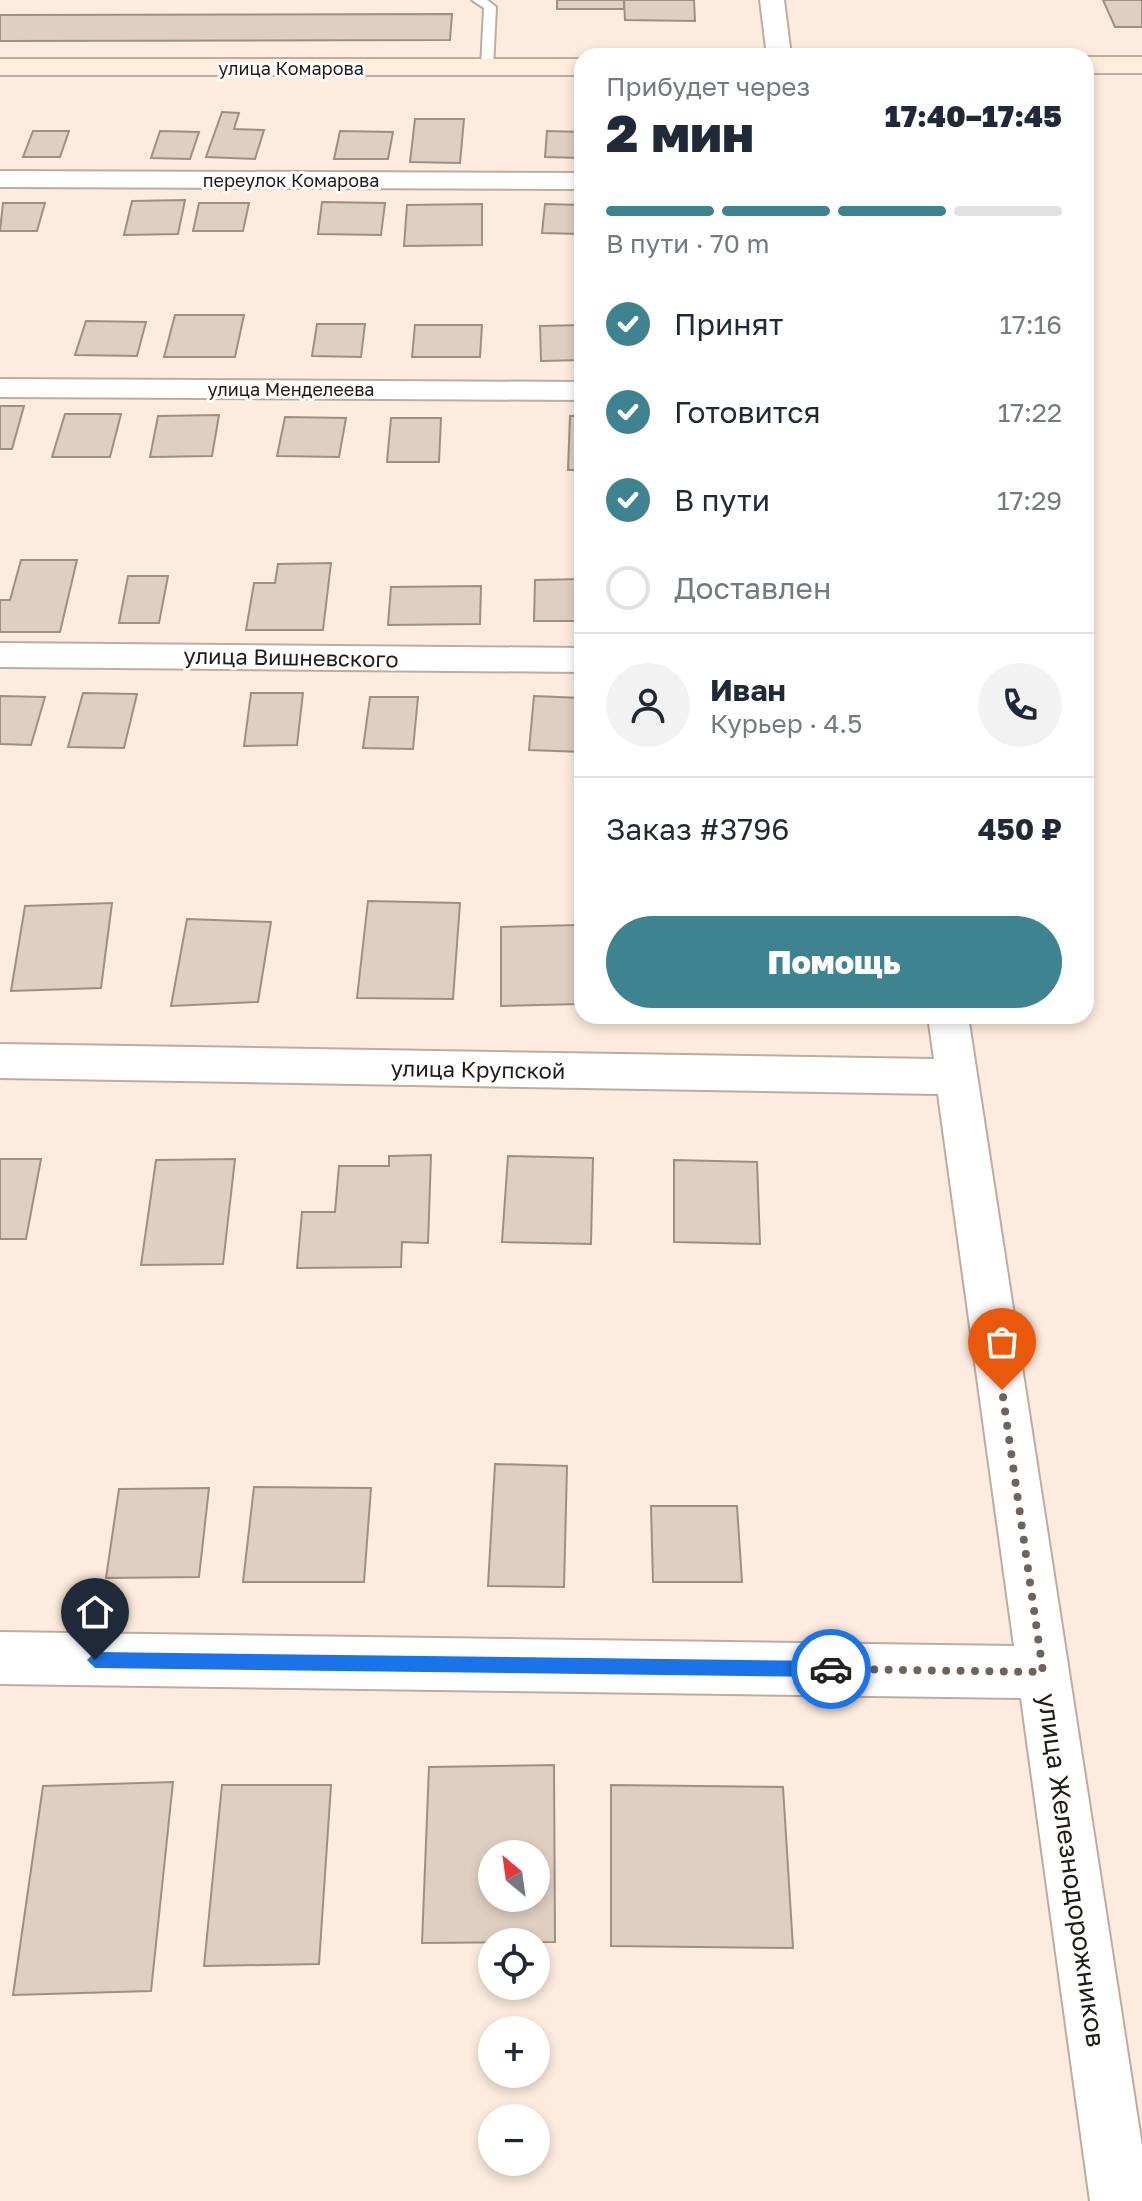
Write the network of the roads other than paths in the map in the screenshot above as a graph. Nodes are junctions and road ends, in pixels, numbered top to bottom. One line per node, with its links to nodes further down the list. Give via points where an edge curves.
1 (478, 0): 8 (lane, via 490,7)
2 (772, 0): 3 (street)
3 (778, 48)
4 (1094, 65): 5 (street)
5 (1142, 65)
6 (0, 67): 8 (street, улица Комарова)
7 (574, 67): 8 (street, улица Комарова)
8 (487, 68)
9 (0, 179): 10 (street, переулок Комарова)
10 (574, 181)
11 (0, 388): 12 (street, улица Менделеева)
12 (574, 391)
13 (0, 655): 14 (street, улица Вишневского)
14 (574, 660)
15 (949, 1024): 17 (street, улица Железнодорожников)
16 (0, 1061): 17 (street, улица Крупской)
17 (956, 1077): 19 (street, улица Железнодорожников)
18 (0, 1658): 19 (street)
19 (1043, 1672): 20 (street, улица Железнодорожников)
20 (1120, 2201)

